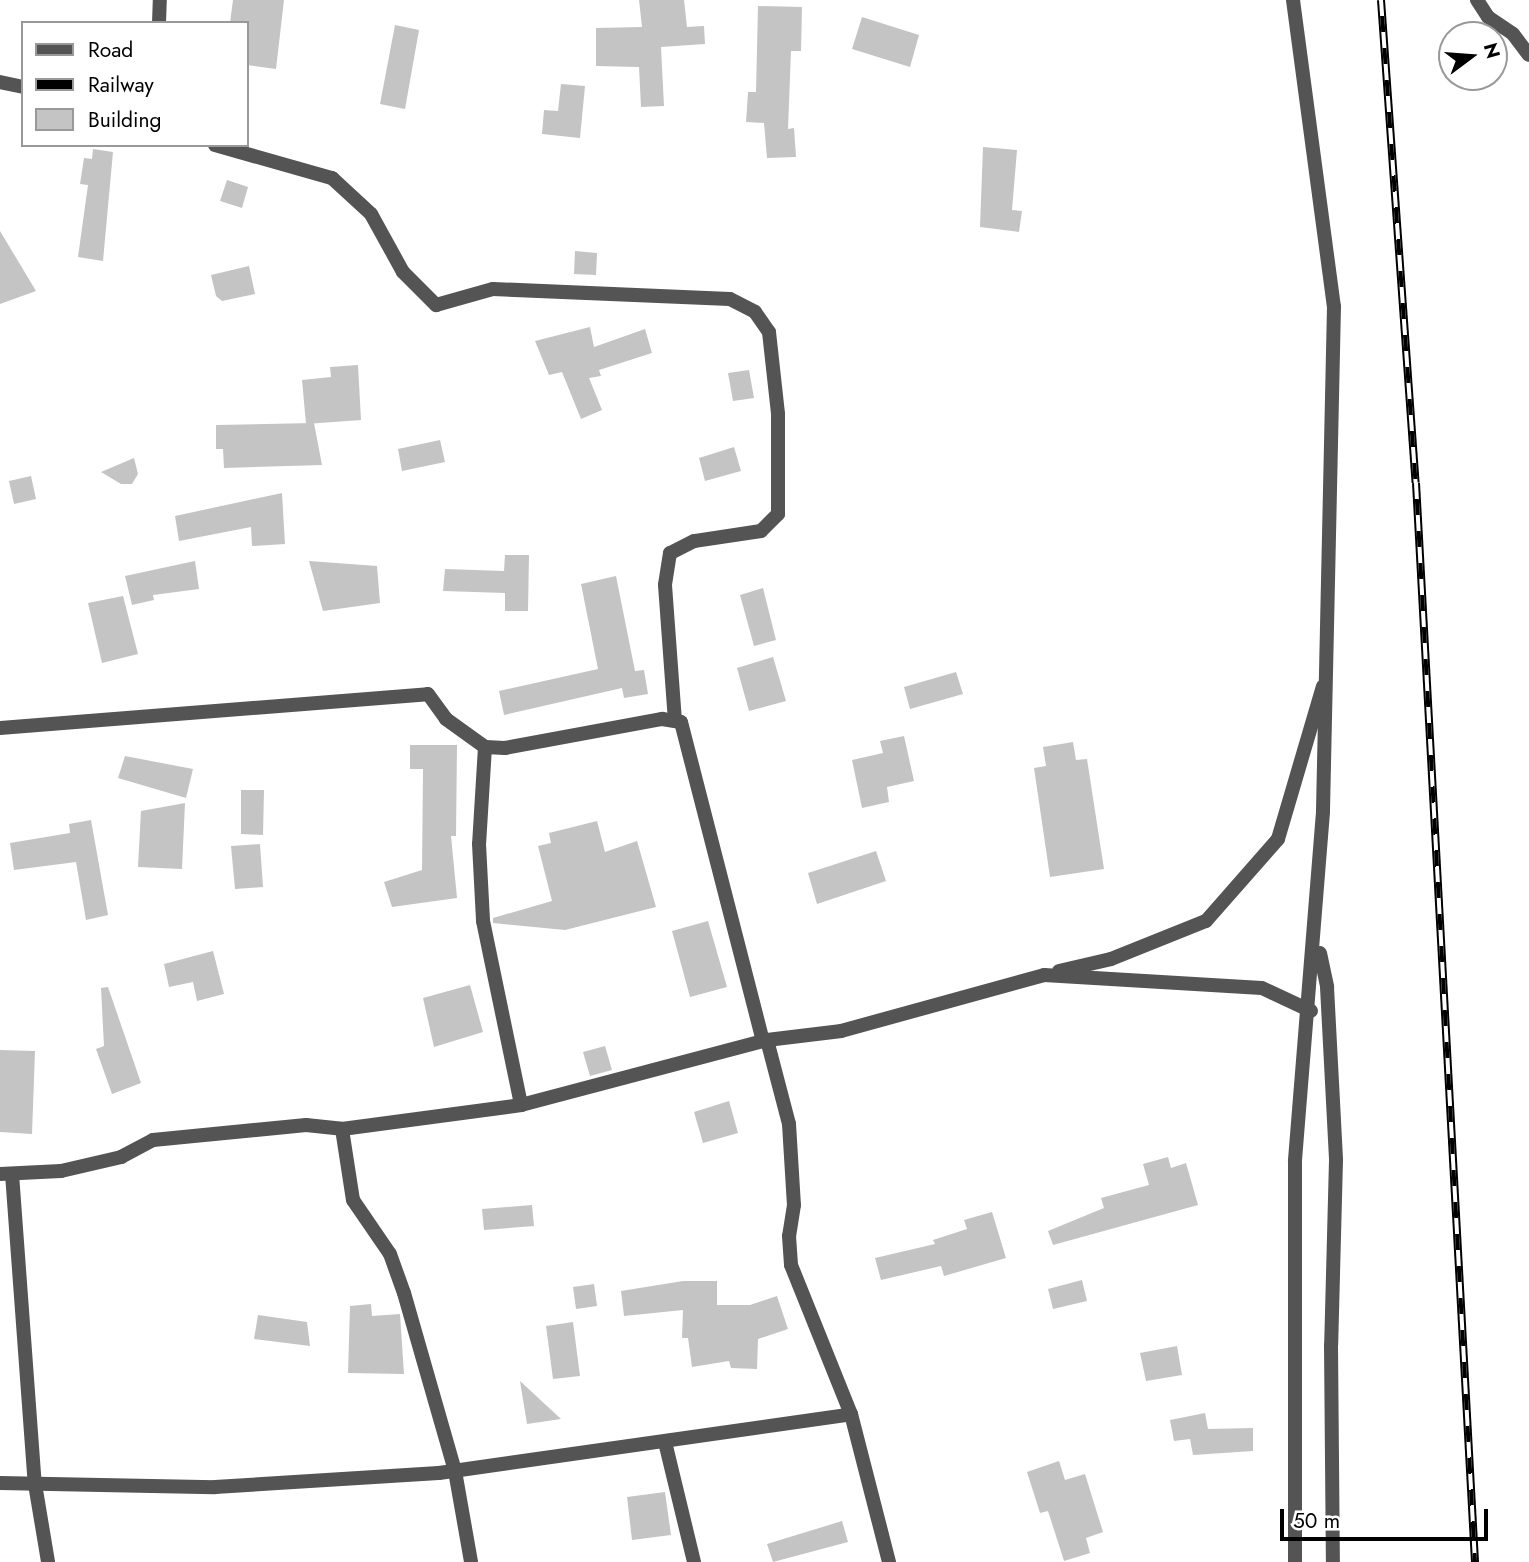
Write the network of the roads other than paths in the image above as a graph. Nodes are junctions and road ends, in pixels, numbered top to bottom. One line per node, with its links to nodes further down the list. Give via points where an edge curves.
1 (160, 0): 4 (street)
2 (1293, 0): 9 (street, via 1334,306)
3 (1477, 0): 5 (street, via 1488,17 1513,34)
4 (159, 21)
5 (1529, 55)
6 (0, 82): 7 (street)
7 (21, 87)
8 (222, 147): 10 (street, via 332,178 371,214 403,272 436,305 493,289 730,299 755,312 769,332 778,414 778,514 761,531 694,541 670,553 665,585)
9 (1329, 670): 13 (street); 14 (street, via 1278,839 1206,920 1111,958)
10 (675, 720): 12 (street, via 505,748); 16 (street, via 684,727 763,1041)
11 (0, 728): 12 (street, via 428,694 446,719)
12 (485, 747): 17 (street, via 479,844 483,921)
13 (1316, 938): 15 (street); 30 (street, via 1328,987 1336,1160 1331,1345)
14 (1044, 975): 15 (street, via 1262,988); 16 (street, via 841,1031)
15 (1311, 1010): 29 (street, via 1295,1161)
16 (767, 1040): 17 (street); 20 (street, via 789,1124 794,1205 791,1265)
17 (521, 1105): 18 (street)
18 (342, 1129): 19 (street, via 306,1125 153,1140 121,1157 61,1171); 22 (street, via 353,1200 390,1254)
19 (6, 1174): 24 (street)
20 (851, 1414): 21 (street); 28 (street)
21 (665, 1442): 22 (street); 27 (street)
22 (456, 1471): 24 (street, via 215,1487); 26 (street)
23 (0, 1483): 24 (street)
24 (35, 1484): 25 (street)
25 (48, 1562)
26 (471, 1562)
27 (694, 1562)
28 (889, 1562)
29 (1295, 1562)
30 (1333, 1562)

